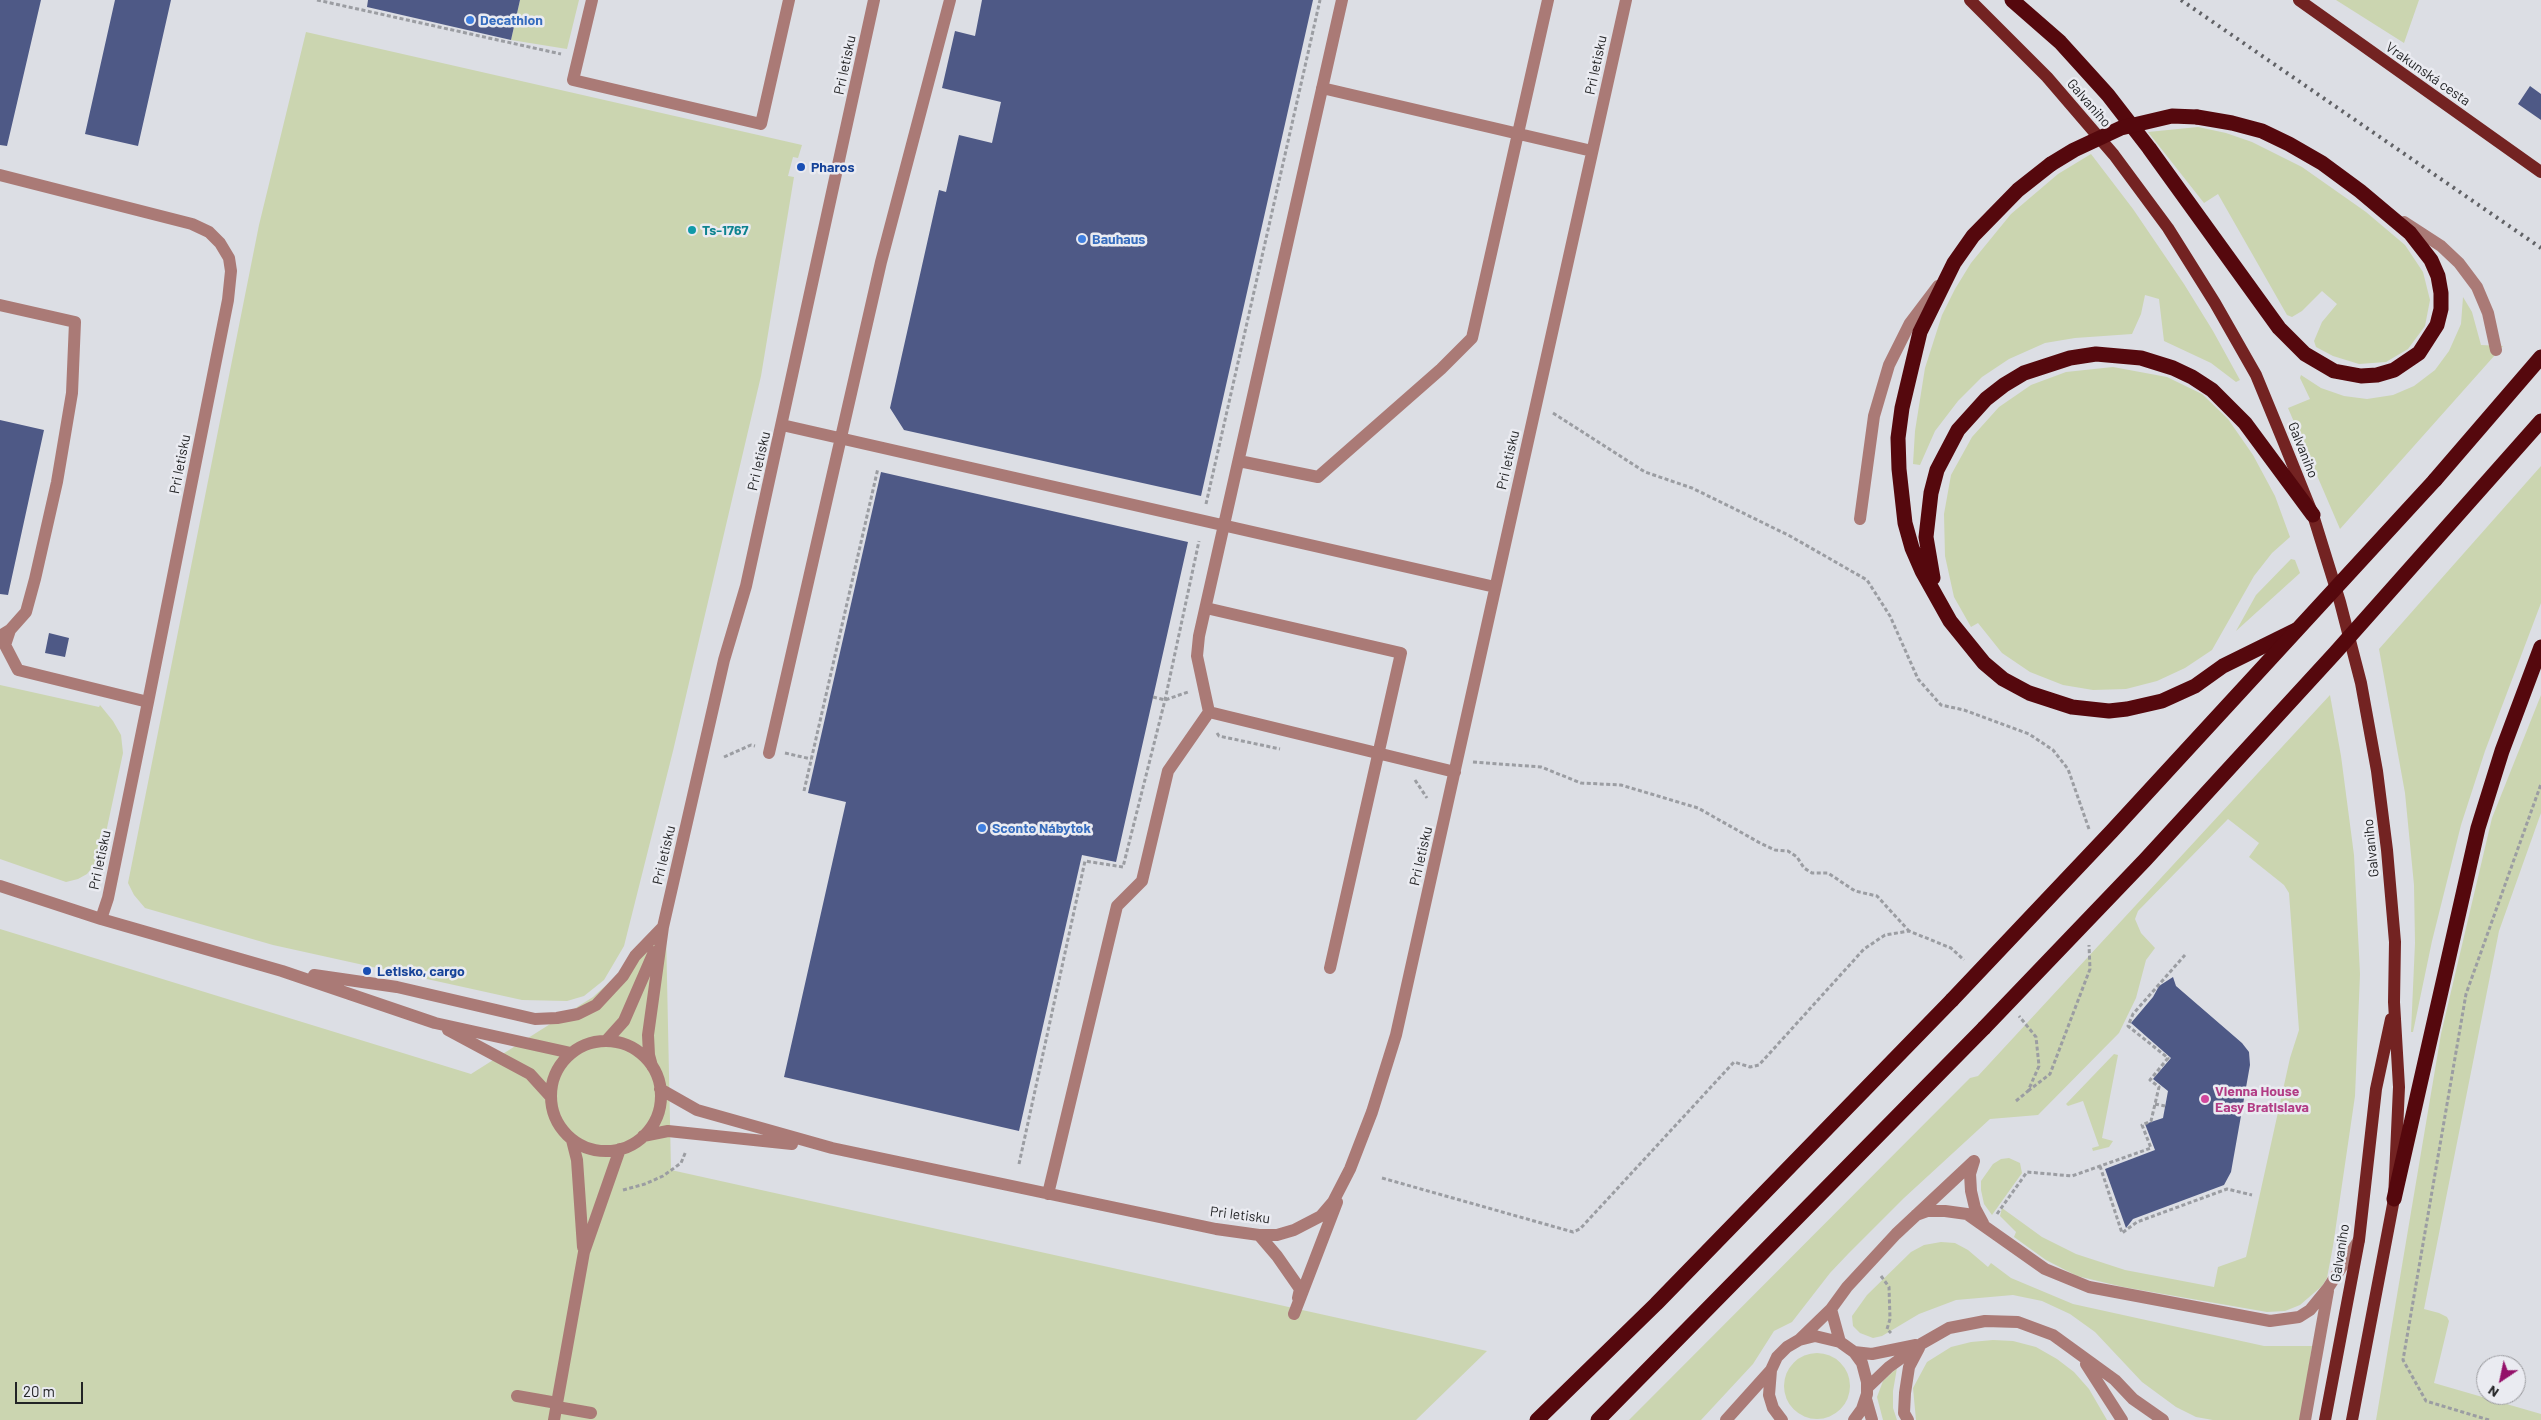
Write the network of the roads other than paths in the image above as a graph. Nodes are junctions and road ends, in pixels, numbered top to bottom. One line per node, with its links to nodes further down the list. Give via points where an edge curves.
1 (592, 0): 2 (street, via 573,80 761,124)
2 (789, 0)
3 (874, 0): 22 (street, Pri letisku)
4 (950, 0): 23 (street, via 881,262)
5 (1342, 0): 11 (street)
6 (1548, 0): 12 (street)
7 (1626, 0): 13 (street, Pri letisku)
8 (1970, 0): 25 (main road, Galvaniho, via 2047,77 2114,155 2168,228 2256,376)
9 (2012, 0): 16 (highway, via 2060,42 2108,95 2280,328 2305,354 2334,371 2361,376 2394,370 2419,353 2437,325 2441,309 2438,276 2421,245)
10 (2298, 0): 14 (main road, Vrakunská cesta)
11 (1322, 88): 12 (street); 24 (street)
12 (1518, 135): 13 (street); 24 (street, via 1472,338 1318,476)
13 (1592, 151): 28 (street, Pri letisku)
14 (2541, 172)
15 (0, 175): 34 (street, Pri letisku, via 192,224 209,232 228,258 228,300)
16 (2390, 214): 17 (highway, bridge, via 2322,163 2289,144 2232,123 2172,116 2121,128 2051,164 1992,216); 19 (street, via 2441,246 2459,263 2481,295)
17 (1954, 263): 26 (street, via 1910,323 1889,365 1874,416); 30 (highway, via 1920,332 1909,370 1898,438 1900,496 1912,548)
18 (0, 305): 32 (street, via 75,322 72,393 56,482 26,612)
19 (2496, 350)
20 (2541, 357): 31 (highway, bridge)
21 (2541, 421): 77 (highway, bridge, via 2145,860)
22 (782, 425): 23 (street); 41 (street, Pri letisku)
23 (842, 439): 27 (street); 36 (street)
24 (1239, 460): 27 (street)
25 (2312, 515): 30 (highway, via 2245,423 2212,390 2192,377 2157,363 2118,354 2096,354 2052,362 2024,373 1986,399 1958,430 1938,470 1927,513 1928,551 1937,591); 44 (main road, Galvaniho, via 2342,611 2377,770 2395,942)
26 (1860, 519)
27 (1224, 526): 28 (street); 29 (street)
28 (1496, 588): 38 (street, Pri letisku)
29 (1206, 608): 35 (street, via 1197,656); 37 (street, via 1401,653)
30 (1950, 621): 31 (highway, bridge, via 1984,663 2012,684 2053,702 2091,710 2145,706 2179,694 2223,666)
31 (2302, 628): 76 (highway, bridge, via 1952,1000 1656,1304)
32 (5, 633): 34 (street, via 6,646 18,670)
33 (2541, 647): 57 (highway, via 2502,751 2478,828)
34 (148, 702): 40 (street, Pri letisku)
35 (1209, 712): 37 (street); 56 (street, via 1168,771 1142,881 1117,906)
36 (769, 753)
37 (1379, 754): 38 (street); 42 (street)
38 (1456, 766): 55 (street, Pri letisku, via 1396,1035)
39 (0, 886): 40 (street, Pri letisku)
40 (101, 919): 43 (street, Pri letisku)
41 (663, 926): 43 (street, Pri letisku, via 596,1005 578,1014 557,1018 535,1019 397,988); 46 (street, Pri letisku, via 631,1008); 48 (street, Pri letisku, via 648,1035)
42 (1330, 968)
43 (282, 970): 45 (street, Pri letisku)
44 (2394, 1002): 57 (main road, Galvaniho, via 2399,1087); 61 (main road, Galvaniho, via 2376,1090)
45 (435, 1023): 47 (street, Pri letisku); 50 (street, Pri letisku, via 525,1071 538,1080)
46 (606, 1041): 47 (street, Pri letisku, via 588,1044); 48 (street, Pri letisku, via 637,1050)
47 (570, 1053): 50 (street, via 554,1077)
48 (652, 1066): 49 (street, Pri letisku)
49 (660, 1089): 51 (street, Pri letisku, via 656,1120); 53 (street, Pri letisku, via 697,1110)
50 (550, 1096): 52 (street, Pri letisku, via 558,1124)
51 (643, 1137): 53 (street, Pri letisku, via 668,1131); 54 (street, Pri letisku)
52 (572, 1140): 54 (street, Pri letisku, via 595,1150); 62 (street, Pri letisku, via 577,1160)
53 (832, 1148): 56 (street, Pri letisku)
54 (620, 1149): 62 (street)
55 (1350, 1170): 60 (street, Pri letisku, via 1333,1202 1321,1216 1294,1230); 60 (street, via 1294,1314 1300,1289)
56 (1048, 1194): 60 (street, Pri letisku)
57 (2394, 1199): 87 (main road, Galvaniho)
58 (1916, 1215): 59 (street, via 1927,1211 1959,1212); 59 (street, via 1974,1161 1970,1174 1971,1191); 64 (street, via 1847,1287)
59 (1986, 1227): 63 (street, via 2045,1269 2068,1280 2252,1319 2270,1321 2299,1317 2310,1310)
60 (1259, 1235)
61 (2359, 1240): 63 (street); 86 (main road, Galvaniho)
62 (584, 1252): 73 (street)
63 (2328, 1288): 85 (street)
64 (1831, 1309): 65 (street); 66 (street)
65 (1800, 1340): 66 (street, via 1815,1336); 70 (street, via 1782,1352)
66 (1840, 1342): 68 (street)
67 (1921, 1344): 68 (street, via 1872,1354); 69 (street, via 1948,1328 1985,1320 2018,1322 2053,1335); 71 (street, via 1889,1367); 82 (street, via 1909,1367 1904,1413)
68 (1854, 1352): 71 (street, via 1864,1369)
69 (2082, 1358): 83 (street); 84 (street, via 2115,1380 2133,1399)
70 (1771, 1370): 78 (street); 79 (street, via 1769,1395)
71 (1867, 1394): 80 (street); 81 (street)
72 (517, 1396): 73 (street)
73 (557, 1405): 74 (street); 75 (street)
74 (591, 1413)
75 (554, 1420)
76 (1537, 1420)
77 (1598, 1420)
78 (1726, 1420)
79 (1782, 1420)
80 (1854, 1420)
81 (1872, 1420)
82 (1908, 1420)
83 (2122, 1420)
84 (2163, 1420)
85 (2305, 1420)
86 (2325, 1420)
87 (2352, 1420)

